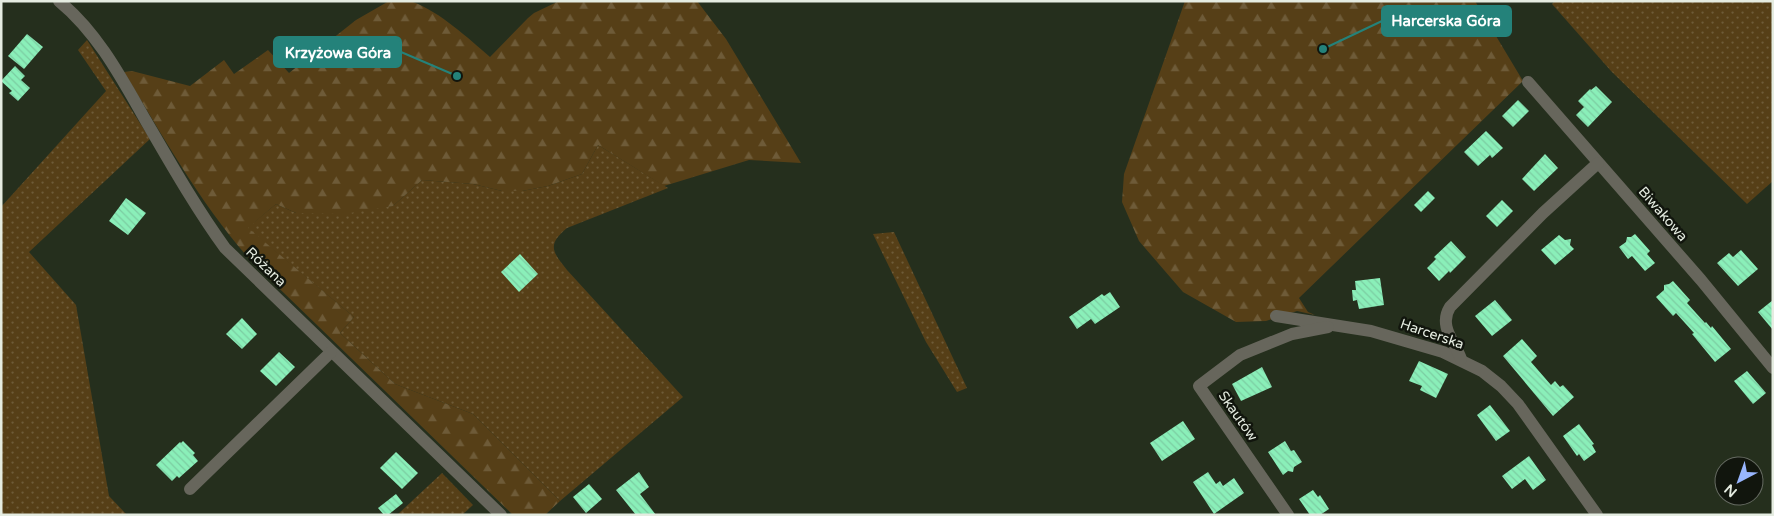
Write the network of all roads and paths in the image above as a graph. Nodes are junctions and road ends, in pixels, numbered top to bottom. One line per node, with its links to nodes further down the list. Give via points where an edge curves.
1 (59, 1): 6 (street, Różana, via 87,30 115,67 225,248)
2 (1528, 82): 3 (street, Biwakowa)
3 (1598, 163): 7 (street, via 1543,213 1447,312 1445,325); 8 (street, Biwakowa)
4 (1276, 316): 5 (street, Harcerska)
5 (1338, 325): 7 (street, Harcerska, via 1371,331); 11 (street, Skautów, via 1292,334 1240,355 1199,386)
6 (331, 352): 9 (street); 10 (street, Różana)
7 (1461, 359): 12 (street, Harcerska, via 1482,370 1518,404)
8 (1773, 368)
9 (190, 489)
10 (501, 515)
11 (1288, 515)
12 (1597, 515)

